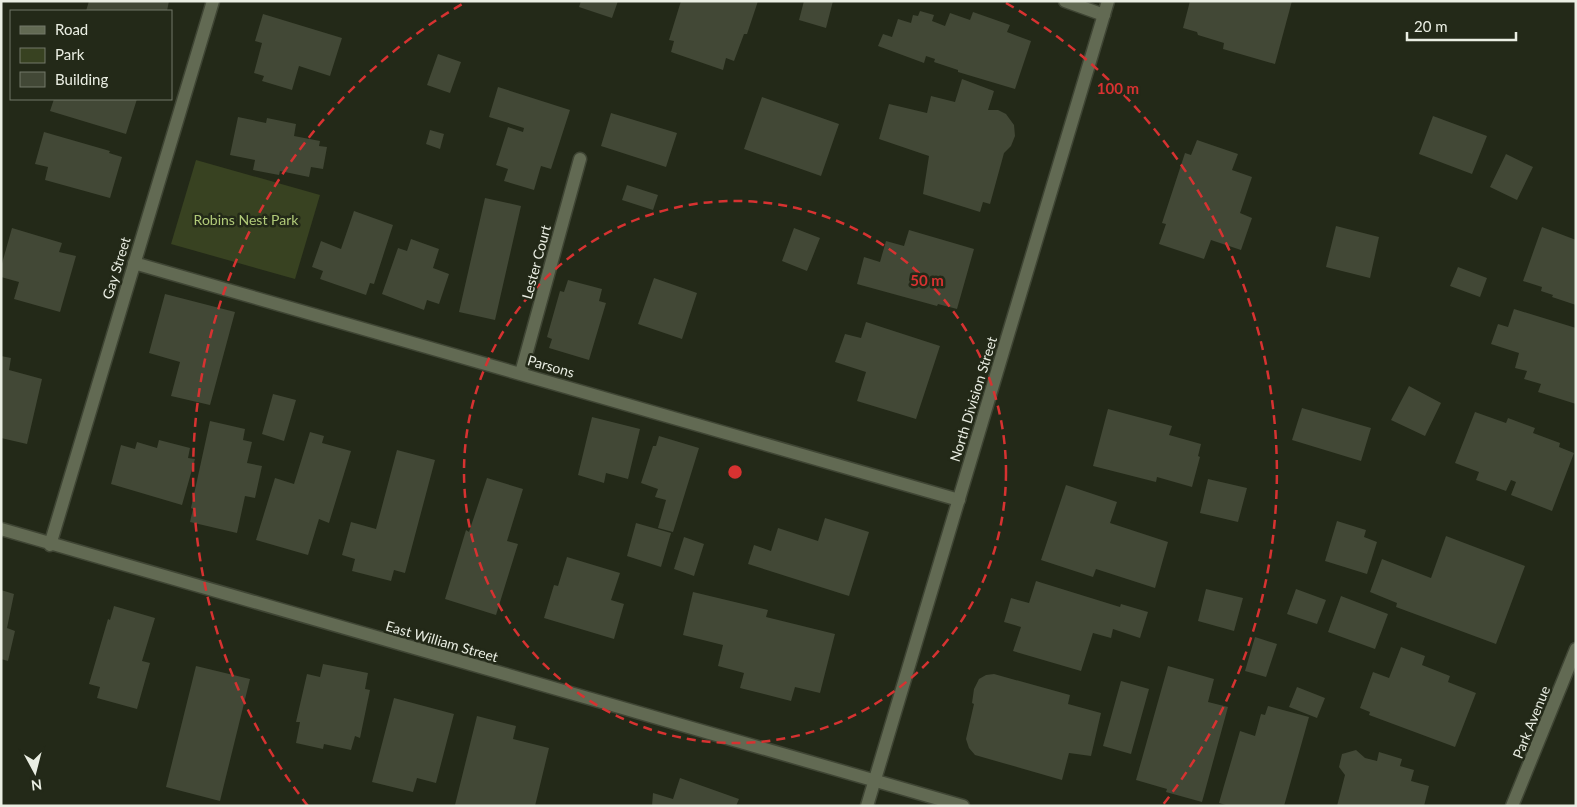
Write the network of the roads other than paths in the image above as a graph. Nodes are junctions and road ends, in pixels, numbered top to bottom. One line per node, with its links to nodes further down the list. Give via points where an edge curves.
1 (213, 1): 6 (street, Gay Street)
2 (1065, 1): 4 (street)
3 (1108, 1): 4 (street, North Division Street)
4 (1104, 15): 8 (street, North Division Street)
5 (580, 159): 7 (street, Lester Court)
6 (134, 263): 7 (street, Parsons); 10 (street, Gay Street)
7 (521, 373): 8 (street, Parsons)
8 (959, 500): 12 (street, North Division Street)
9 (1, 529): 10 (street, East William Street)
10 (50, 544): 12 (street, East William Street)
11 (1576, 649): 15 (street, Park Avenue)
12 (875, 781): 13 (street, North Division Street); 14 (street, East William Street)
13 (867, 806)
14 (963, 806)
15 (1512, 806)

